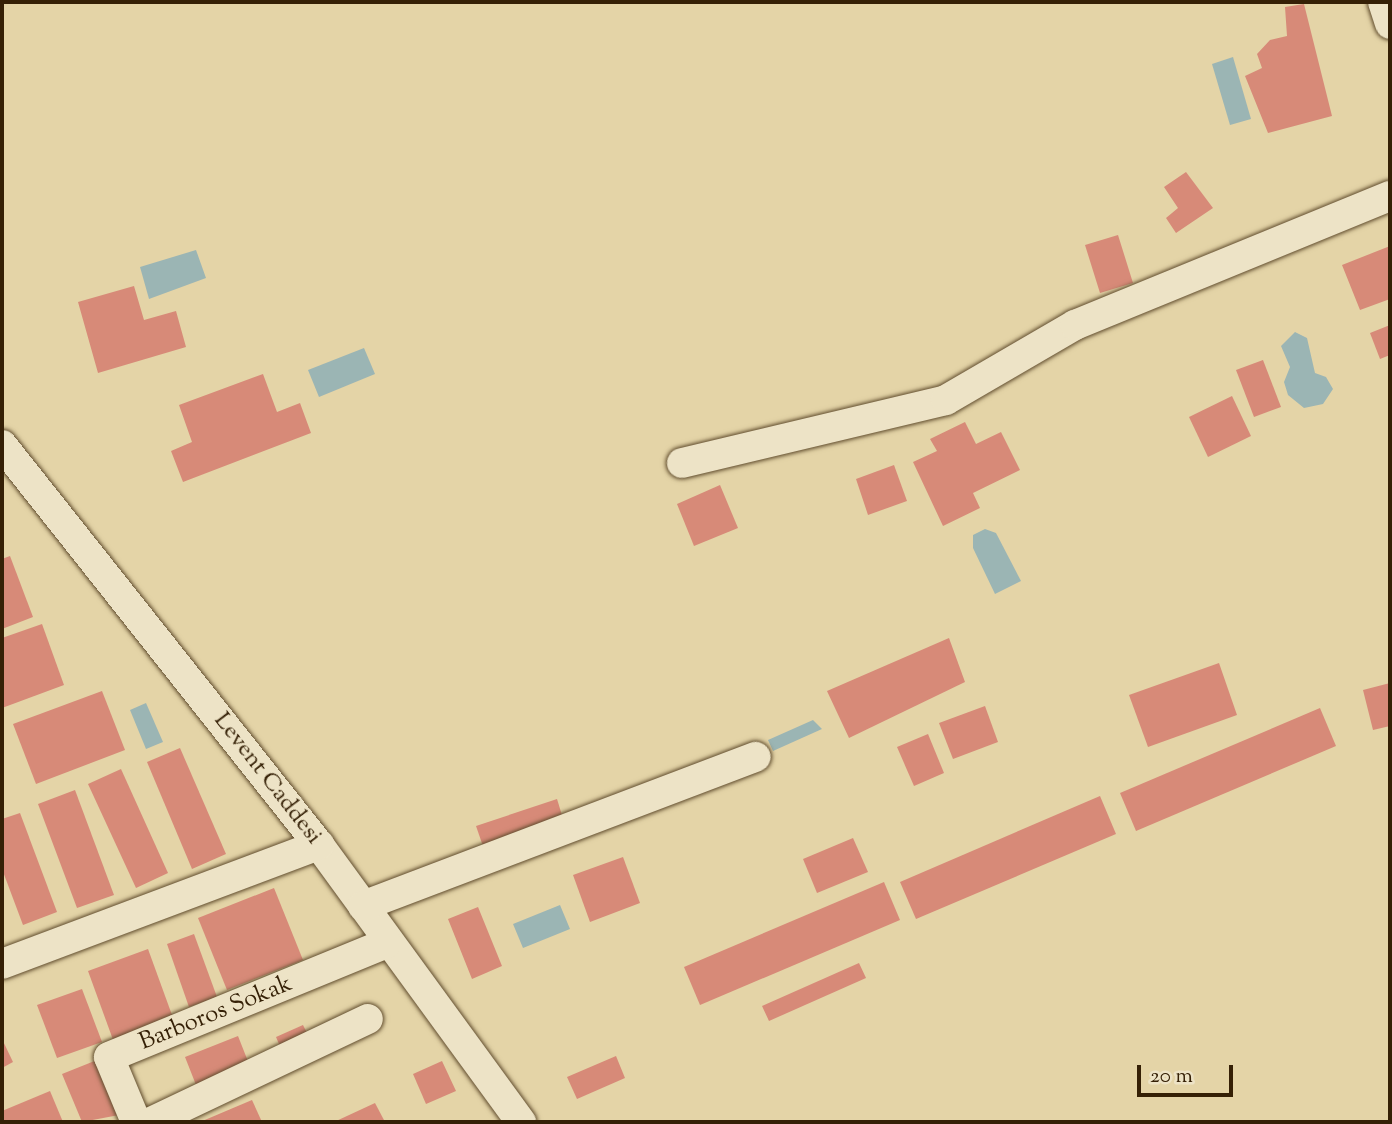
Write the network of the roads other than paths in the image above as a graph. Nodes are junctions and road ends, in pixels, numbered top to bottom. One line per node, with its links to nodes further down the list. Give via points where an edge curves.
1 (1383, 2): 2 (street)
2 (1390, 24)
3 (1390, 196): 5 (street, via 1074,325 946,400)
4 (2, 445): 7 (street, Levent Caddesi)
5 (682, 463)
6 (756, 757): 8 (street)
7 (319, 845): 8 (street, Levent Caddesi); 10 (street)
8 (363, 906): 9 (street, Levent Caddesi)
9 (387, 943): 12 (street, Barboros Sokak, via 109,1058); 14 (street, Levent Caddesi)
10 (2, 964)
11 (368, 1019): 13 (street)
12 (136, 1122)
13 (151, 1122)
14 (521, 1122)

